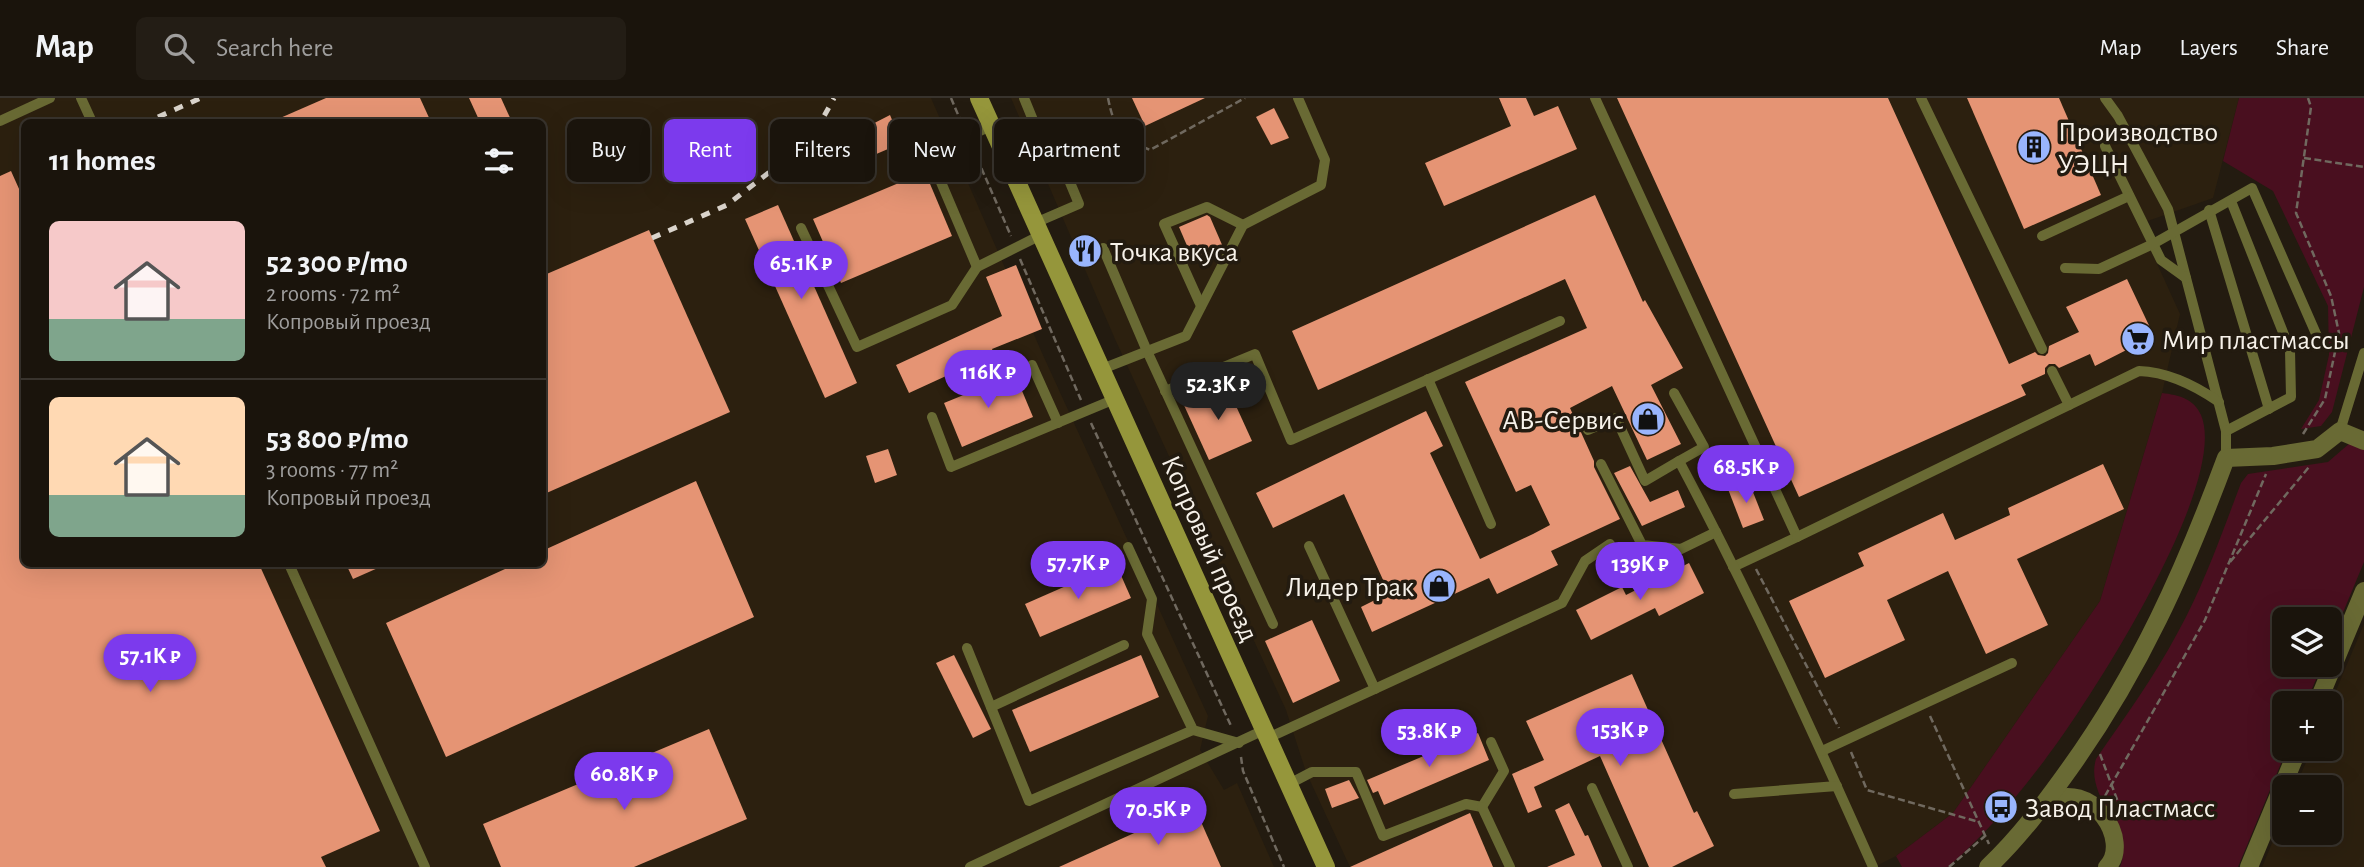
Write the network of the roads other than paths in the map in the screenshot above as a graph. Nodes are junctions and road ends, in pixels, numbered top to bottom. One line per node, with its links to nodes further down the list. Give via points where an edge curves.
1 (50, 98): 11 (lane)
2 (81, 98): 9 (lane)
3 (979, 98): 12 (main road, Копровый проезд)
4 (1024, 98): 10 (lane)
5 (1298, 98): 20 (lane, via 1325,160 1321,185)
6 (1595, 98): 57 (lane)
7 (1921, 98): 33 (lane)
8 (2105, 98): 23 (lane, via 2168,209)
9 (91, 119)
10 (1033, 119)
11 (0, 121)
12 (994, 131)
13 (994, 133): 27 (lane, via 968,137 929,154)
14 (2105, 146): 17 (lane)
15 (1017, 182): 22 (main road, Копровый проезд)
16 (1070, 182): 22 (lane, via 1079,204)
17 (2129, 196): 24 (lane); 25 (lane)
18 (2231, 201): 19 (lane); 32 (lane, via 2252,188); 45 (lane, via 2290,350 2291,397)
19 (2209, 210): 23 (lane); 45 (lane)
20 (1243, 225): 30 (lane); 30 (lane, via 1207,207 1164,224)
21 (801, 228): 27 (lane, via 857,347 951,305)
22 (1038, 229): 27 (lane); 37 (main road, Копровый проезд)
23 (2174, 232): 25 (lane); 29 (lane)
24 (2042, 236)
25 (2153, 244): 28 (lane, via 2099,269); 29 (lane, via 2161,260)
26 (1103, 248): 34 (lane)
27 (977, 267)
28 (2065, 268)
29 (2186, 278): 43 (lane)
30 (1201, 306): 34 (lane, via 1185,335)
31 (1560, 321): 39 (lane)
32 (2317, 336)
33 (2042, 349)
34 (1147, 351): 37 (lane); 40 (lane)
35 (2364, 353): 50 (lane)
36 (1032, 365): 47 (lane)
37 (1101, 369): 42 (main road, Копровый проезд)
38 (2052, 371): 44 (lane)
39 (1428, 379): 40 (lane, via 1291,440 1255,354); 55 (lane)
40 (1166, 391): 64 (lane)
41 (1674, 393): 53 (lane, via 1704,447)
42 (1115, 399): 47 (lane); 72 (main road, Копровый проезд)
43 (2219, 402): 44 (lane, via 2158,372 2139,371); 49 (lane)
44 (2069, 405): 57 (lane)
45 (2269, 409): 49 (lane)
46 (932, 417): 47 (lane, via 951,467)
47 (1058, 423)
48 (1588, 430): 53 (lane, via 1616,418 1645,481)
49 (2227, 431): 52 (lane)
50 (2340, 431): 51 (street); 52 (street, via 2317,449)
51 (2364, 441)
52 (2226, 458): 81 (street, via 2165,609 2131,674)
53 (1679, 461): 56 (lane)
54 (1601, 464): 56 (lane, via 1642,545 1681,549)
55 (1491, 524)
56 (1716, 532): 61 (lane)
57 (1797, 537): 61 (lane)
58 (1610, 544): 68 (lane, via 1585,561 1562,603)
59 (1309, 546): 68 (lane)
60 (1128, 547): 71 (lane, via 1152,599 1147,634)
61 (1733, 566): 75 (lane)
62 (290, 567): 84 (lane)
63 (2364, 591): 69 (street)
64 (1273, 624)
65 (1124, 645): 70 (lane)
66 (967, 648): 70 (lane)
67 (2012, 663): 75 (lane)
68 (1375, 689): 72 (lane)
69 (2322, 691)
70 (991, 707): 71 (lane, via 1029,801)
71 (1193, 730): 74 (lane)
72 (1266, 734): 74 (lane); 77 (main road, Копровый проезд)
73 (1491, 742): 82 (lane, via 1504,771)
74 (1239, 743): 85 (lane)
75 (1822, 751): 78 (lane)
76 (2293, 761): 91 (street)
77 (1289, 784): 82 (lane, via 1312,772 1356,772 1383,836 1466,804); 86 (main road, Копровый проезд)
78 (1837, 786): 80 (lane); 89 (lane)
79 (1592, 788): 88 (lane)
80 (1734, 794)
81 (2045, 804): 83 (street); 90 (street, via 2058,796 2072,796 2097,807 2112,833 2114,848)
82 (1482, 807): 87 (lane)
83 (1992, 863)
84 (425, 867)
85 (970, 867)
86 (1326, 867)
87 (1510, 867)
88 (1628, 867)
89 (1873, 867)
90 (2107, 867)
91 (2249, 867)

